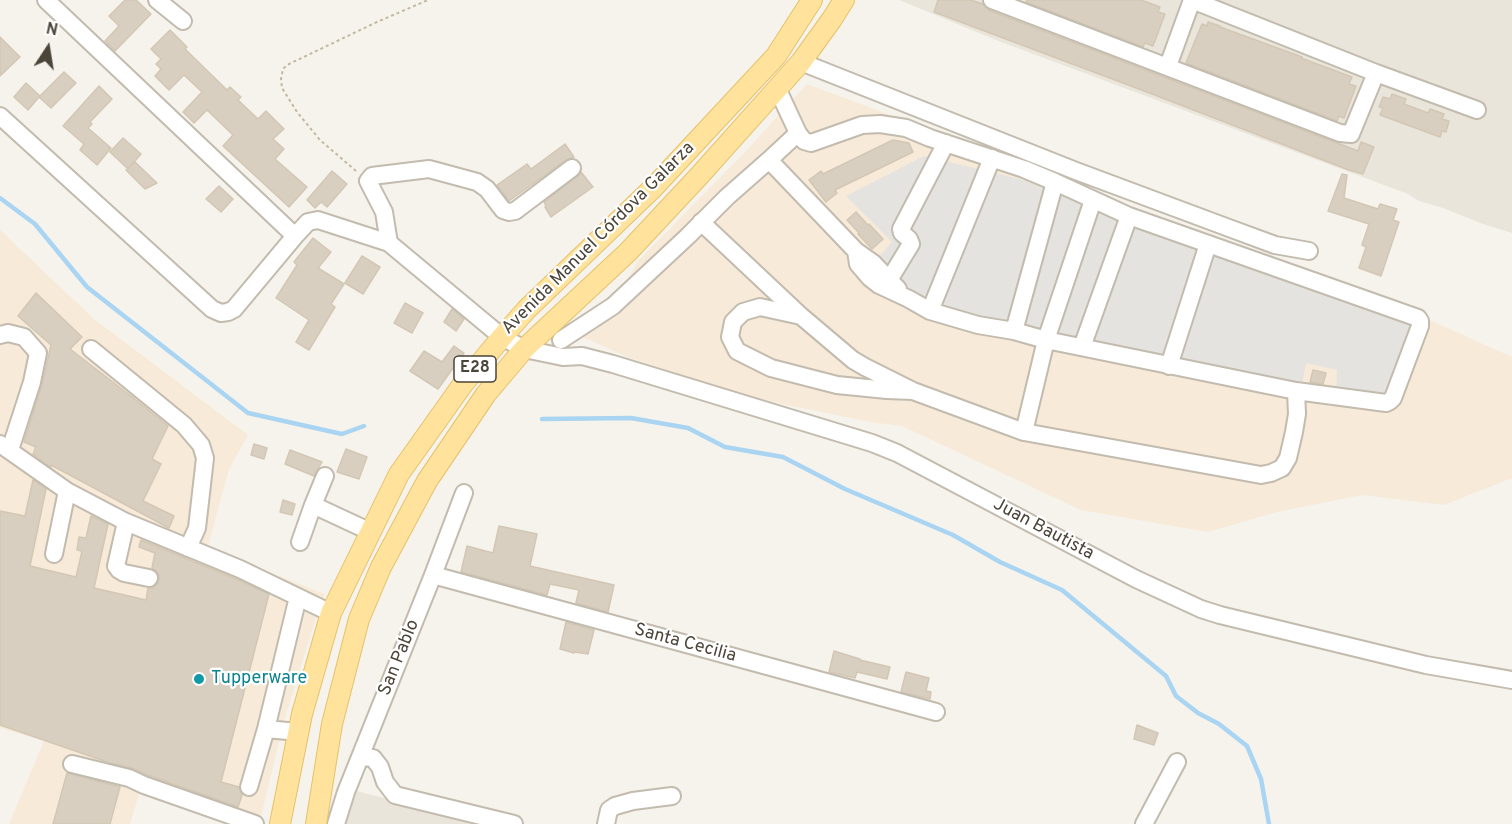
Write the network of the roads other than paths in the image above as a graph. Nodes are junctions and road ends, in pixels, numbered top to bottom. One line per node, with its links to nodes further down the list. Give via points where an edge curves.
1 (46, 0): 22 (street)
2 (157, 0): 6 (street)
3 (812, 0): 29 (main road, Avenida Manuel Córdova Galarza / E28, via 776,56 653,188)
4 (844, 0): 7 (main road, Avenida Manuel Córdova Galarza / E28)
5 (992, 0): 8 (street)
6 (183, 21)
7 (801, 62): 10 (main road, Avenida Manuel Córdova Galarza / E28); 26 (street, via 1228,228 1275,245)
8 (1168, 66): 9 (street, via 1351,134); 9 (street, via 1192,0)
9 (1376, 73): 11 (street)
10 (777, 88): 13 (street); 33 (main road, Avenida Manuel Córdova Galarza / E28)
11 (1477, 110)
12 (0, 116): 22 (street, via 212,309 221,313 234,309)
13 (798, 133): 14 (street, via 811,143 862,125 880,124 906,128); 16 (street)
14 (946, 143): 15 (street); 27 (street, via 901,229 910,244)
15 (992, 158): 18 (street); 30 (street)
16 (769, 160): 21 (street); 25 (street)
17 (572, 168): 23 (street, via 509,212 477,182 429,169 372,176 368,181 384,212)
18 (1055, 182): 19 (street); 32 (street)
19 (1093, 200): 20 (street); 36 (street)
20 (1129, 216): 24 (street); 37 (street)
21 (702, 222): 31 (street); 33 (street, via 613,306)
22 (295, 236): 23 (street, via 308,222 318,219)
23 (389, 243): 35 (street, Juan Bautista)
24 (1208, 244): 41 (street); 43 (street, via 1420,321 1390,401)
25 (856, 251): 27 (street); 28 (street, via 858,264 870,278)
26 (1309, 251)
27 (889, 280): 28 (street)
28 (909, 299): 30 (street)
29 (527, 309): 33 (street, Juan Bautista); 35 (main road, Avenida Manuel Córdova Galarza / E28)
30 (930, 311): 32 (street)
31 (801, 316): 42 (street, via 865,368); 42 (street, via 760,307 743,312 733,322 730,337 737,351 771,368 837,385)
32 (1014, 331): 36 (street)
33 (554, 333): 39 (main road, Avenida Manuel Córdova Galarza / E28); 40 (street, Juan Bautista)
34 (0, 335): 45 (street, via 24,337 38,353 32,382)
35 (502, 337): 39 (street, Juan Bautista); 51 (main road, Avenida Manuel Córdova Galarza / E28, via 399,474)
36 (1046, 340): 37 (street); 44 (street)
37 (1082, 347): 41 (street)
38 (91, 349): 53 (street, via 184,425 201,445 205,458 199,516)
39 (524, 349): 40 (street, Juan Bautista, via 563,357); 70 (main road, Avenida Manuel Córdova Galarza / E28, via 486,394 428,481 381,567 359,619 332,724)
40 (582, 356): 59 (street, Juan Bautista, via 897,453 1136,579 1202,609 1426,665)
41 (1169, 366): 43 (street)
42 (913, 390): 44 (street)
43 (1296, 391): 44 (street, via 1297,414 1288,459 1282,468 1261,475)
44 (1024, 432)
45 (3, 448): 47 (street)
46 (325, 477): 49 (street)
47 (67, 491): 50 (street); 54 (street)
48 (464, 493): 55 (street, San Pablo)
49 (313, 505): 51 (street); 52 (street)
50 (126, 522): 53 (street); 56 (street, via 116,566 124,573)
51 (371, 532): 58 (main road, Avenida Manuel Córdova Galarza / E28)
52 (300, 542)
53 (188, 548): 57 (street)
54 (54, 554)
55 (434, 575): 60 (street, Santa Cecilia); 63 (street, San Pablo)
56 (149, 578)
57 (298, 597): 58 (street); 61 (street)
58 (331, 613): 62 (main road, Avenida Manuel Córdova Galarza / E28)
59 (1512, 680)
60 (936, 712)
61 (266, 729): 62 (street); 66 (street)
62 (298, 732): 69 (main road, Avenida Manuel Córdova Galarza / E28)
63 (361, 757): 71 (street, San Pablo); 72 (street, via 373,758 395,795)
64 (1177, 762): 74 (street)
65 (72, 764): 68 (street, via 129,778)
66 (249, 788)
67 (672, 796): 73 (street, via 615,806 609,810)
68 (255, 824)
69 (280, 824)
70 (316, 824)
71 (336, 824)
72 (514, 824)
73 (606, 824)
74 (1144, 824)

